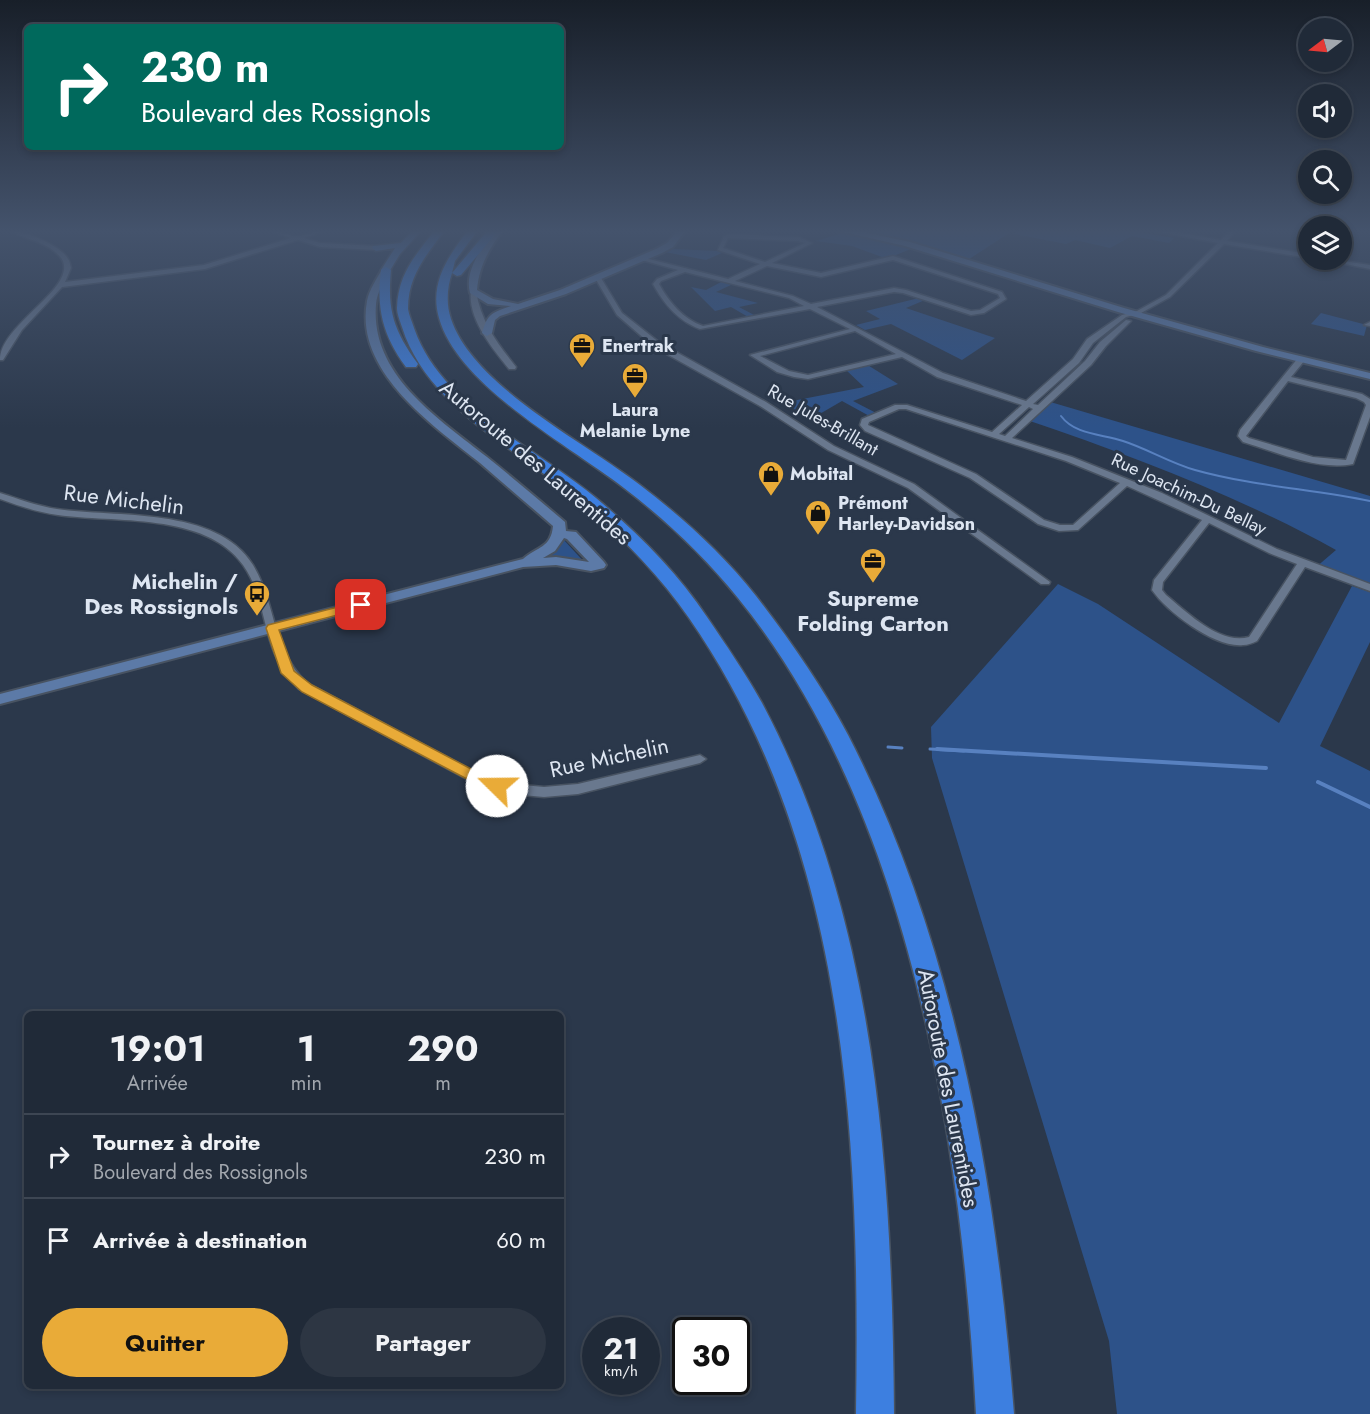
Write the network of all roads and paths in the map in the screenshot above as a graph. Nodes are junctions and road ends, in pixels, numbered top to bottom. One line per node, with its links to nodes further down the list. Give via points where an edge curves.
1 (50, 296): 26 (street, via 19,329)
2 (373, 296): 40 (street, via 371,312 377,343 394,379 425,414 560,525)
3 (383, 296): 35 (highway, via 391,333 401,351 438,390)
4 (399, 296): 22 (highway)
5 (403, 296): 22 (highway, Autoroute des Laurentides)
6 (441, 296): 19 (highway, Autoroute des Laurentides)
7 (444, 296): 19 (highway)
8 (474, 296): 24 (street)
9 (480, 296): 18 (street, via 503,304)
10 (608, 296): 43 (street, Rue Jules-Brillant, via 624,319 657,345 763,404 831,448 911,486)
11 (665, 296): 20 (street, via 696,326 710,327)
12 (786, 296): 20 (street)
13 (867, 296): 20 (street)
14 (917, 296): 15 (street, via 977,313)
15 (1002, 296)
16 (1077, 296): 21 (street)
17 (1168, 296): 21 (street)
18 (547, 297): 24 (street, via 497,314)
19 (441, 302): 49 (highway, Autoroute des Laurentides, via 455,341 489,382 635,488 722,568 794,662 843,748 896,874 940,1023 974,1216)
20 (813, 306): 23 (street)
21 (1135, 314): 27 (street); 31 (street, via 1124,316 1090,341 1076,361); 33 (street)
22 (405, 319): 35 (highway, Autoroute des Laurentides, via 414,346 439,383)
23 (856, 329): 25 (street); 25 (street, via 754,355 790,375 808,377)
24 (487, 333): 28 (street)
25 (901, 354): 31 (street, via 940,375)
26 (0, 358)
27 (1301, 360): 29 (street); 30 (street)
28 (513, 367)
29 (1370, 376)
30 (1285, 378): 32 (street, via 1359,396); 32 (street, via 1243,432 1246,440 1326,462 1350,462)
31 (1026, 405): 33 (street); 34 (street)
32 (1370, 405)
33 (1038, 408): 36 (street)
34 (994, 434): 36 (street, Rue Joachim-Du Bellay); 37 (street, Rue Joachim-Du Bellay, via 898,407 865,421 864,425 973,476 1041,522 1059,528 1075,528)
35 (499, 435): 48 (highway, Autoroute des Laurentides, via 588,500 670,580 739,682 788,785 832,929 858,1066 872,1225)
36 (1007, 438): 37 (street, Rue Joachim-Du Bellay)
37 (1126, 482): 39 (street, Rue Joachim-Du Bellay)
38 (0, 496): 45 (street, Rue Michelin, via 47,511 166,522 217,538 249,564)
39 (1208, 519): 42 (street, Rue Joachim-Du Bellay); 42 (street, via 1158,582 1157,590 1211,632 1231,641 1245,643 1253,639)
40 (559, 536): 41 (street, via 550,548); 41 (street, via 571,535 599,565)
41 (522, 563): 45 (street)
42 (1302, 563): 44 (street, Rue Joachim-Du Bellay)
43 (1045, 582)
44 (1370, 588)
45 (272, 628): 46 (street); 47 (street, Rue Michelin, via 284,665 296,682 497,786 534,792 569,790)
46 (0, 699)
47 (700, 759)
48 (875, 1414)
49 (995, 1414)

